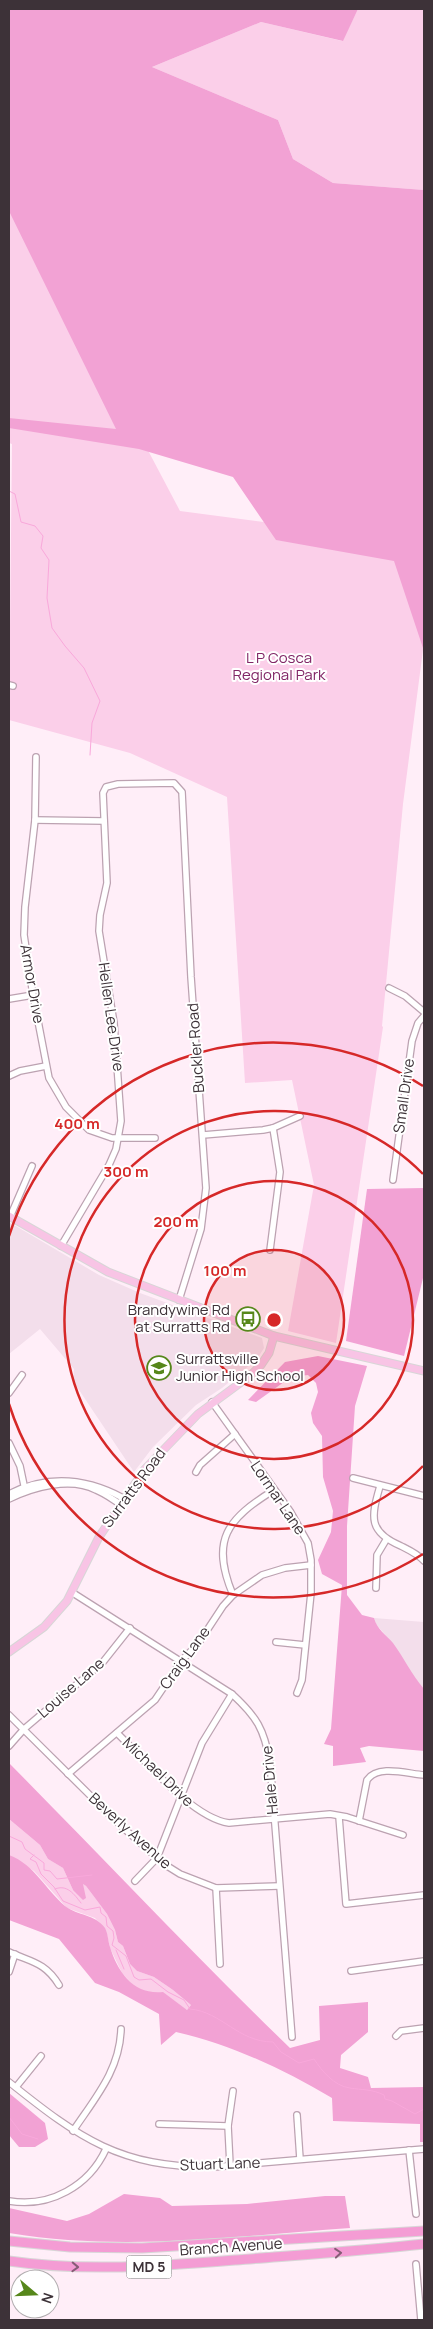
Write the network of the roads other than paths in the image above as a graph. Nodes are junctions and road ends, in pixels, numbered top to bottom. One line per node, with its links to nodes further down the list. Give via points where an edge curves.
1 (36, 756): 3 (street, Armor Drive)
2 (118, 784): 4 (street, Hellen Lee Drive, via 104,789); 13 (street, Buckler Road, via 169,782 176,784 182,792)
3 (35, 820): 4 (street); 6 (street, Armor Drive, via 24,922)
4 (104, 821): 15 (street, Hellen Lee Drive, via 108,883 99,931 114,1023 121,1111)
5 (389, 988): 8 (street, via 404,996)
6 (33, 995): 7 (street); 9 (street, Armor Drive)
7 (9, 999)
8 (424, 1014): 17 (street, Small Drive, via 412,1041)
9 (46, 1066): 10 (street); 15 (street, Armor Drive, via 53,1087 72,1115 89,1130)
10 (9, 1076)
11 (300, 1116): 12 (street)
12 (273, 1128): 13 (street); 20 (street, via 280,1172)
13 (203, 1135): 21 (street, Buckler Road, via 205,1213)
14 (154, 1138): 15 (street, Armor Drive)
15 (118, 1139): 19 (street, Hellen Lee Drive, via 109,1165)
16 (32, 1166): 18 (street)
17 (393, 1180)
18 (10, 1217): 19 (main road)
19 (61, 1246): 21 (main road, via 108,1272)
20 (270, 1250)
21 (179, 1300): 22 (main road)
22 (274, 1336): 23 (main road); 26 (main road, Surratts Road, via 261,1365)
23 (424, 1371)
24 (22, 1375): 25 (street)
25 (9, 1393)
26 (212, 1402): 27 (street, Lormar Lane); 37 (main road, Surratts Road, via 157,1455)
27 (235, 1434): 29 (street, via 200,1464); 33 (street, Lormar Lane)
28 (9, 1443): 32 (street, via 20,1466)
29 (196, 1472)
30 (353, 1478): 31 (street)
31 (380, 1486): 35 (street); 38 (street, via 374,1520)
32 (25, 1490): 34 (street); 36 (street); 37 (street, via 77,1485)
33 (274, 1490): 40 (street, Lormar Lane, via 302,1529); 43 (street, via 250,1504 236,1518 227,1534 223,1571)
34 (9, 1494)
35 (424, 1496)
36 (9, 1499)
37 (121, 1501): 42 (main road, Surratts Road)
38 (386, 1540): 39 (street, via 415,1553); 41 (street, via 377,1555)
39 (424, 1561)
40 (311, 1565): 43 (street, Craig Lane, via 262,1575); 46 (street, Lormar Lane)
41 (376, 1588)
42 (72, 1592): 44 (street, Hale Drive); 47 (main road, Surratts Road, via 50,1621)
43 (233, 1594): 48 (street, Craig Lane, via 198,1644)
44 (130, 1628): 48 (street, Hale Drive); 52 (street, Louise Lane, via 103,1662)
45 (276, 1642): 46 (street)
46 (306, 1645): 49 (street, Lormar Lane, via 302,1680)
47 (9, 1652)
48 (182, 1660): 50 (street, Hale Drive); 53 (street, Craig Lane, via 155,1700)
49 (297, 1693)
50 (232, 1694): 57 (street, via 206,1736); 59 (street, Hale Drive, via 251,1712 266,1737)
51 (9, 1715): 52 (street, Beverly Avenue)
52 (24, 1729): 54 (street, Louise Lane); 55 (street, Beverly Avenue)
53 (117, 1733): 55 (street, Craig Lane); 57 (street, Michael Drive)
54 (9, 1746)
55 (68, 1774): 62 (street, Beverly Avenue)
56 (424, 1775): 60 (street, via 386,1771 371,1775)
57 (181, 1795): 59 (street, Michael Drive, via 200,1812 218,1821 229,1823); 62 (street)
58 (339, 1817): 59 (street, Michael Drive, via 330,1814); 60 (street, Michael Drive); 66 (street, via 346,1904)
59 (273, 1818): 64 (street, Hale Drive)
60 (359, 1821): 61 (street, Michael Drive)
61 (403, 1835)
62 (157, 1858): 63 (street); 65 (street, Beverly Avenue, via 180,1874)
63 (135, 1881)
64 (279, 1886): 65 (street, Beverly Avenue); 76 (street, Hale Drive)
65 (216, 1888): 69 (street)
66 (424, 1895)
67 (12, 1953): 71 (street); 72 (street, via 44,1966)
68 (424, 1960): 70 (street)
69 (220, 1964)
70 (351, 1971)
71 (9, 1972)
72 (60, 1985)
73 (424, 2028): 75 (street, via 401,2031)
74 (121, 2029): 84 (street, via 116,2064)
75 (396, 2036)
76 (292, 2037)
77 (41, 2056): 79 (street)
78 (9, 2082): 79 (street, Stuart Lane)
79 (16, 2087): 84 (street, Stuart Lane)
80 (233, 2091): 83 (street)
81 (297, 2116): 88 (street)
82 (159, 2124): 83 (street)
83 (228, 2126): 89 (street)
84 (73, 2131): 85 (street, Stuart Lane)
85 (106, 2149): 89 (street, Stuart Lane, via 158,2164 187,2167); 90 (street, via 94,2170 74,2188 41,2201)
86 (424, 2149): 87 (street, Stuart Lane)
87 (409, 2150): 88 (street, Stuart Lane); 91 (street)
88 (300, 2160): 89 (street, Stuart Lane)
89 (230, 2165)
90 (9, 2201)
91 (416, 2214)
92 (424, 2231): 93 (highway, Branch Avenue / MD 5, via 142,2248 70,2247)
93 (9, 2241)
94 (424, 2244): 95 (highway, Branch Avenue / MD 5, one-way to 94, via 92,2268 149,2267)
95 (9, 2262)
96 (416, 2264): 97 (street)
97 (421, 2295): 98 (street)
98 (421, 2320)

